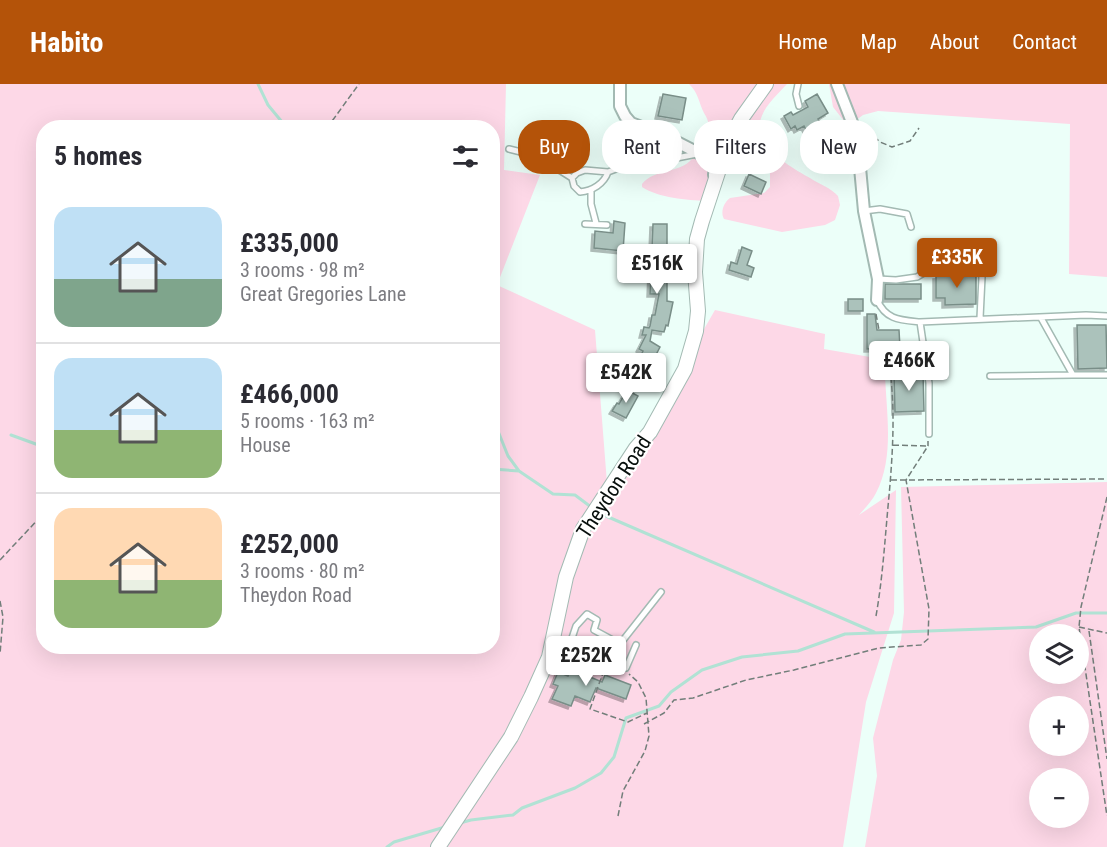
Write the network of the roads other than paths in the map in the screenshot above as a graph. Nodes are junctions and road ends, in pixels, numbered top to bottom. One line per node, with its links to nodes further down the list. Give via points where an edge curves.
1 (620, 84): 7 (street, via 620,106 631,123)
2 (766, 84): 12 (street, Theydon Road, via 727,145)
3 (798, 84): 5 (lane)
4 (837, 84): 14 (street, via 857,135)
5 (799, 106)
6 (509, 149): 11 (lane, via 537,156)
7 (694, 151)
8 (602, 171): 11 (lane, via 585,170)
9 (607, 174): 13 (lane)
10 (715, 174): 12 (street)
11 (572, 178): 13 (lane, via 580,192)
12 (715, 184): 33 (street, Theydon Road, via 698,239 698,311 685,369 650,432 583,529 566,578)
13 (591, 191): 15 (lane)
14 (864, 210): 18 (lane, via 907,214); 19 (street)
15 (596, 223): 16 (lane); 17 (lane)
16 (585, 224)
17 (608, 225)
18 (911, 227)
19 (878, 279): 20 (street); 22 (lane, via 917,277 937,265 978,267 982,277)
20 (877, 300): 24 (lane, via 882,310 898,320)
21 (1107, 316): 23 (lane)
22 (980, 318): 23 (lane); 24 (lane)
23 (1041, 318): 25 (lane)
24 (920, 322): 28 (lane, via 929,382)
25 (1072, 375): 26 (lane); 27 (lane)
26 (1107, 375)
27 (990, 376)
28 (929, 434)
29 (661, 592): 30 (lane)
30 (620, 644): 32 (lane, via 594,630 597,620 587,614 576,626); 34 (lane)
31 (636, 645): 34 (lane, via 626,668)
32 (569, 647): 33 (lane, via 564,662); 34 (lane)
33 (549, 657): 35 (street, Theydon Road, via 511,737)
34 (609, 662)
35 (441, 841)

